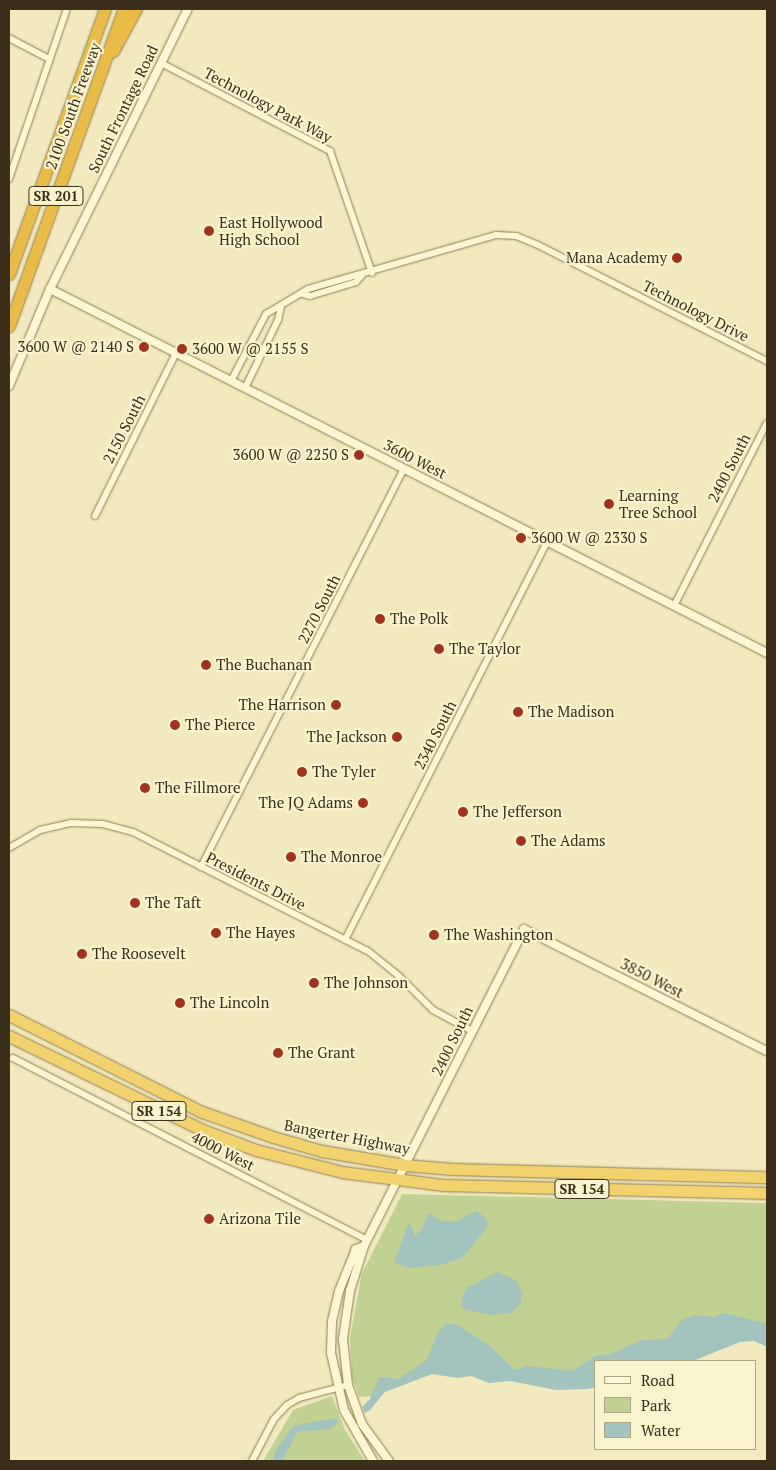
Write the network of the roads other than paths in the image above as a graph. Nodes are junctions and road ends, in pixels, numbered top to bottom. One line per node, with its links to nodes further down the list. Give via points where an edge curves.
1 (67, 9): 8 (street)
2 (100, 9): 11 (highway)
3 (106, 9): 11 (highway, 2100 South Freeway / SR 201)
4 (124, 9): 10 (highway, 2100 South Freeway / SR 201)
5 (136, 9): 10 (highway, via 126,32)
6 (188, 9): 9 (street, South Frontage Road)
7 (9, 38): 8 (street)
8 (49, 59): 12 (street)
9 (160, 63): 13 (street, Technology Park Way, via 330,151); 15 (street, South Frontage Road)
10 (104, 65): 17 (highway, 2100 South Freeway / SR 201)
11 (54, 152): 14 (highway, 2100 South Freeway / SR 201)
12 (9, 179)
13 (372, 273): 16 (street, Technology Drive, via 362,275 356,282 310,296 303,294); 19 (street, Technology Drive, via 486,237 516,236)
14 (9, 274)
15 (50, 289): 18 (street, 3600 West); 21 (street, South Frontage Road)
16 (281, 307): 20 (street, Technology Drive, via 266,314); 22 (street, via 278,320)
17 (9, 326)
18 (176, 353): 20 (street, 3600 West); 25 (street, 2150 South)
19 (767, 361)
20 (231, 381): 22 (street, 3600 West)
21 (9, 386)
22 (245, 388): 24 (street, 3600 West)
23 (767, 423): 27 (street, 2400 South)
24 (404, 469): 26 (street, 3600 West); 30 (street, 2270 South)
25 (95, 516)
26 (547, 541): 27 (street, 3600 West); 32 (street, 2340 South)
27 (674, 606): 28 (street, 3600 West)
28 (767, 653)
29 (9, 848): 30 (street, Presidents Drive, via 23,838 57,825 102,824 133,832)
30 (201, 867): 32 (street, Presidents Drive)
31 (524, 929): 34 (street, 2400 South); 36 (street, 3850 West)
32 (345, 940): 34 (street, Presidents Drive, via 383,962 433,1010)
33 (9, 1015): 38 (highway, Bangerter Highway / SR 154, via 179,1102 226,1121 322,1151)
34 (472, 1031): 38 (street, 2400 South)
35 (9, 1036): 40 (highway, Bangerter Highway / SR 154, via 140,1102 234,1142 316,1166)
36 (767, 1051)
37 (14, 1058): 42 (street, 4000 West)
38 (405, 1165): 39 (highway, Bangerter Highway / SR 154); 40 (street, 2400 South)
39 (767, 1177)
40 (397, 1180): 41 (highway, Bangerter Highway / SR 154, via 488,1186); 42 (street, 2400 South)
41 (767, 1193)
42 (365, 1243): 43 (street, via 344,1327); 44 (street, via 356,1249 349,1263 335,1306 331,1342)
43 (348, 1386): 44 (street); 47 (street, via 362,1424)
44 (337, 1388): 45 (street, via 299,1398 287,1405 274,1419); 46 (street, via 350,1426)
45 (252, 1461)
46 (373, 1461)
47 (389, 1461)

